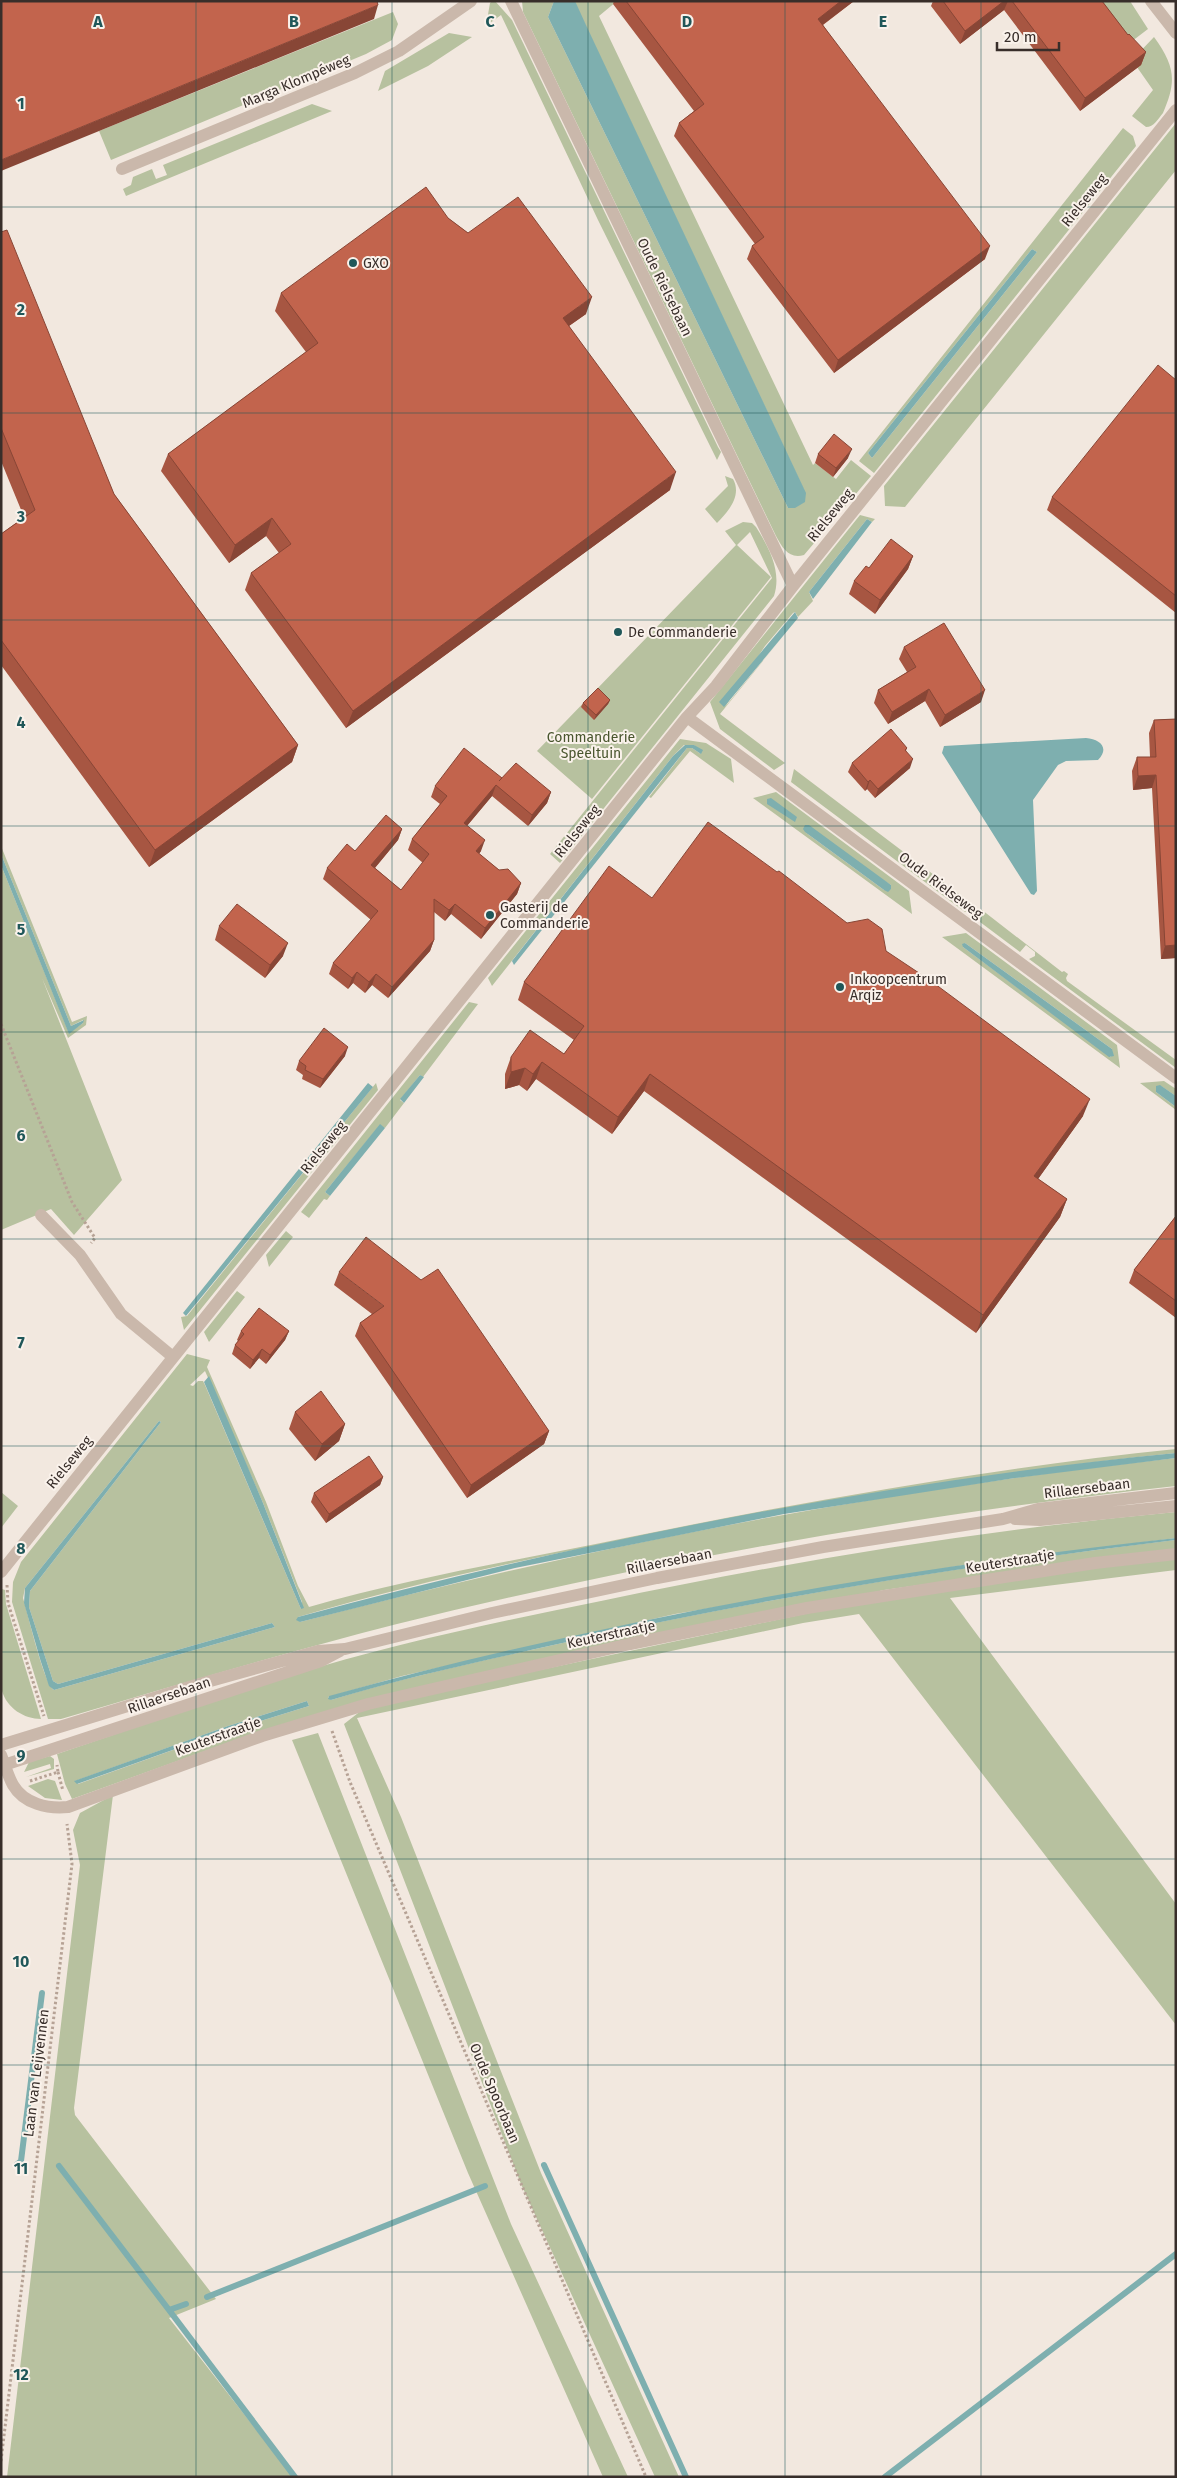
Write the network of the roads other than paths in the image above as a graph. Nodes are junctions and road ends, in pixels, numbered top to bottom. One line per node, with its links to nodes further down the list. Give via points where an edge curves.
1 (471, 1): 6 (street, Marga Klompéweg, via 399,51 364,68)
2 (511, 1): 7 (street, Oude Rielsebaan)
3 (1151, 1): 4 (street)
4 (1176, 33)
5 (1176, 110): 7 (street, Rielseweg)
6 (122, 169)
7 (793, 586): 8 (street, Rielseweg)
8 (688, 717): 9 (street, Oude Rielseweg); 11 (street, Rielseweg)
9 (1176, 1078)
10 (41, 1215): 11 (street, via 80,1255 121,1314)
11 (173, 1358): 16 (street, Rielseweg)
12 (1176, 1493): 14 (street, Rillaersebaan, via 1038,1509)
13 (1176, 1506): 14 (street, Rillaersebaan, via 1040,1520)
14 (1003, 1519): 17 (street, Rillaersebaan, via 823,1547 657,1578)
15 (1176, 1554): 19 (street, Keuterstraatje, via 1095,1563 807,1608 424,1691 262,1736 68,1807 47,1808 35,1804 13,1786)
16 (4, 1568)
17 (345, 1649): 18 (street, Rillaersebaan, via 308,1654); 19 (street, Rillaersebaan, via 321,1661 54,1749)
18 (1, 1745)
19 (2, 1762)

